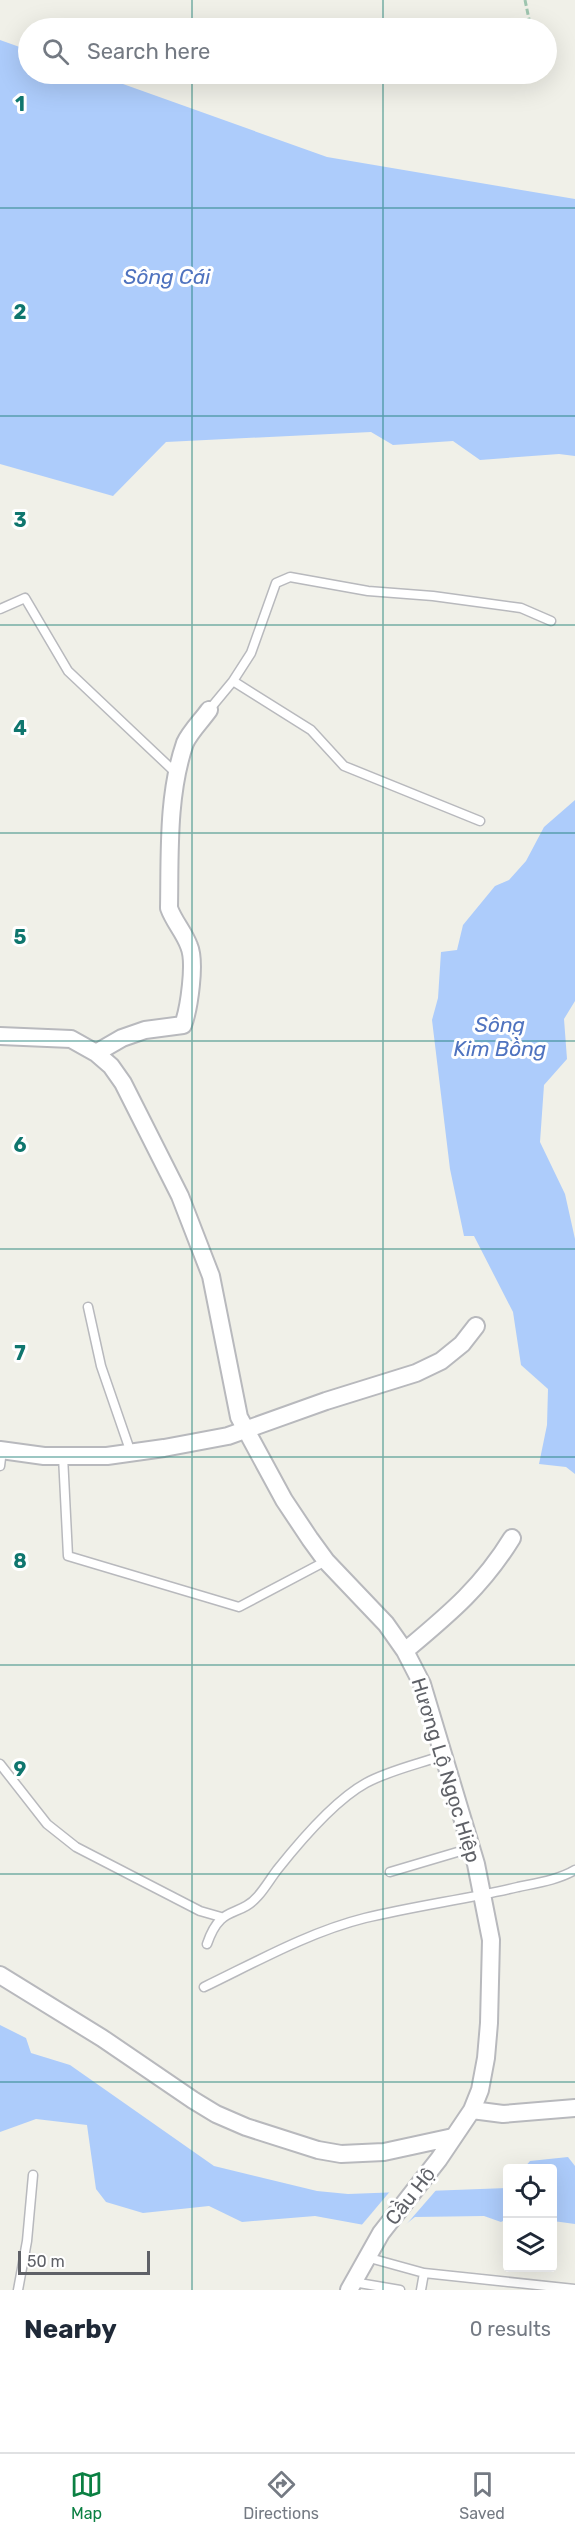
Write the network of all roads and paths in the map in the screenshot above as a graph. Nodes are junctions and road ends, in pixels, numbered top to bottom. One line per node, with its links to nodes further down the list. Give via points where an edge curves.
1 (525, 0): 2 (path)
2 (529, 18)
3 (0, 609): 7 (lane, via 25,598 68,670)
4 (551, 621): 5 (lane, via 521,608 368,591 290,577 276,583 251,653)
5 (233, 681): 6 (lane); 8 (lane, via 311,730 344,766)
6 (209, 710): 7 (street, via 186,741)
7 (177, 774): 10 (street, via 169,908 190,947 187,1014 183,1025 145,1030)
8 (480, 821)
9 (0, 1036): 10 (street, Hương Lộ Ngọc Hiệp, via 71,1039)
10 (96, 1053): 13 (street, Hương Lộ Ngọc Hiệp, via 123,1083 148,1130 212,1276 239,1417)
11 (88, 1307): 14 (lane, via 101,1366)
12 (476, 1326): 13 (street, via 441,1361 416,1373)
13 (246, 1431): 14 (street); 18 (street, Hương Lộ Ngọc Hiệp, via 284,1500)
14 (132, 1453): 16 (street)
15 (1, 1455): 16 (street)
16 (63, 1456): 18 (lane, via 69,1556 239,1606)
17 (512, 1538): 19 (street, via 473,1592)
18 (326, 1561): 19 (street, Hương Lộ Ngọc Hiệp, via 386,1624)
19 (405, 1651): 20 (street, Hương Lộ Ngọc Hiệp, via 422,1684)
20 (445, 1755): 22 (street, Hương Lộ Ngọc Hiệp); 26 (lane, via 378,1777 348,1795 279,1868 258,1897)
21 (0, 1764): 26 (lane, via 47,1824 76,1847 200,1911)
22 (471, 1848): 24 (lane); 25 (street, Hương Lộ Ngọc Hiệp)
23 (575, 1870): 25 (lane)
24 (390, 1872)
25 (483, 1896): 29 (lane, via 339,1926); 31 (street, Hương Lộ Ngọc Hiệp, via 491,1940 489,2023 480,2090)
26 (221, 1917): 27 (lane)
27 (207, 1944)
28 (0, 1975): 32 (street, via 193,2100 246,2127 341,2154 384,2152)
29 (204, 1987)
30 (575, 2108): 31 (street, via 503,2114)
31 (472, 2110): 32 (street, Hương Lộ Ngọc Hiệp)
32 (453, 2137): 33 (street, Hương Lộ Ngọc Hiệp)
33 (439, 2159): 35 (street, Cầu Hộ)
34 (33, 2175): 39 (lane)
35 (366, 2257): 36 (lane); 37 (street, Cầu Hộ)
36 (424, 2273): 38 (lane); 41 (lane)
37 (351, 2286): 40 (lane)
38 (575, 2289)
39 (18, 2290)
40 (400, 2290)
41 (421, 2290)

